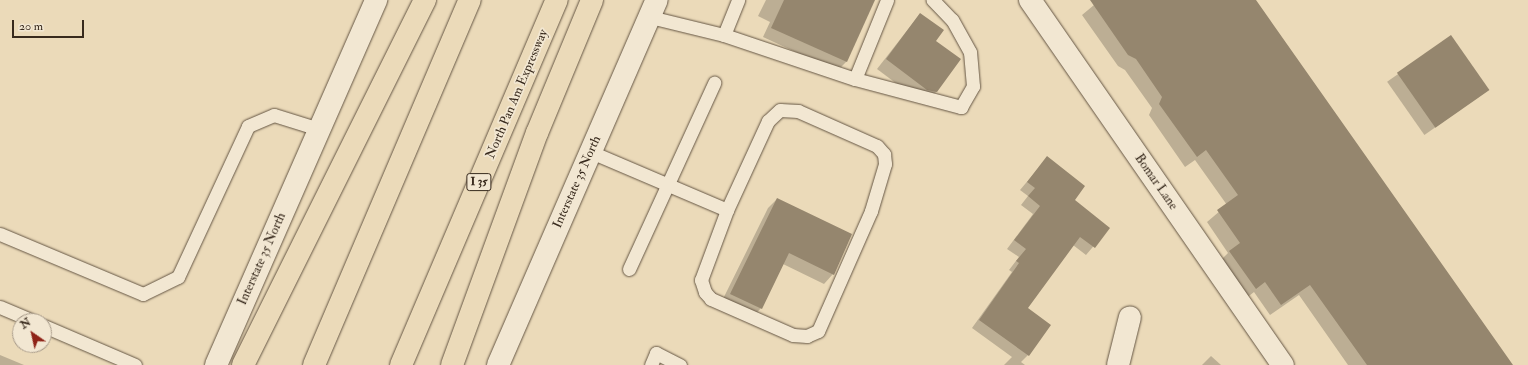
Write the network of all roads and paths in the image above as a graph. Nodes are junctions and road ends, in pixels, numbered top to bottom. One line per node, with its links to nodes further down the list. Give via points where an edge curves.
1 (376, 0): 14 (main road, Interstate 35 North)
2 (425, 0): 26 (highway)
3 (470, 0): 27 (highway)
4 (557, 0): 28 (highway, North Pan Am Expressway / I 35)
5 (592, 0): 29 (highway, via 534,140)
6 (738, 0): 11 (lane)
7 (887, 0): 12 (lane)
8 (933, 0): 12 (lane, via 952,20 970,52 973,86 961,107)
9 (1030, 0): 34 (main road, Bomar Lane)
10 (653, 8): 11 (lane); 15 (main road, Interstate 35 North)
11 (724, 35): 12 (lane)
12 (855, 79)
13 (714, 82): 16 (lane)
14 (319, 129): 18 (lane, via 274,115 248,126 178,277 143,294); 25 (main road, Interstate 35 North)
15 (591, 152): 16 (lane); 30 (main road, Interstate 35 North)
16 (669, 185): 17 (lane); 19 (lane)
17 (727, 210): 17 (lane, via 768,121 780,110 798,111 877,146 884,154 885,164 871,211 818,331 807,336 793,335 711,299 705,292 701,280)
18 (0, 234)
19 (629, 269)
20 (0, 307): 21 (lane)
21 (14, 313)
22 (1130, 317): 33 (main road)
23 (52, 329): 24 (lane)
24 (135, 365)
25 (216, 365)
26 (243, 365)
27 (314, 365)
28 (401, 365)
29 (452, 365)
30 (498, 365)
31 (651, 365): 32 (lane, via 656,354)
32 (680, 365)
33 (1118, 365)
34 (1282, 365)

